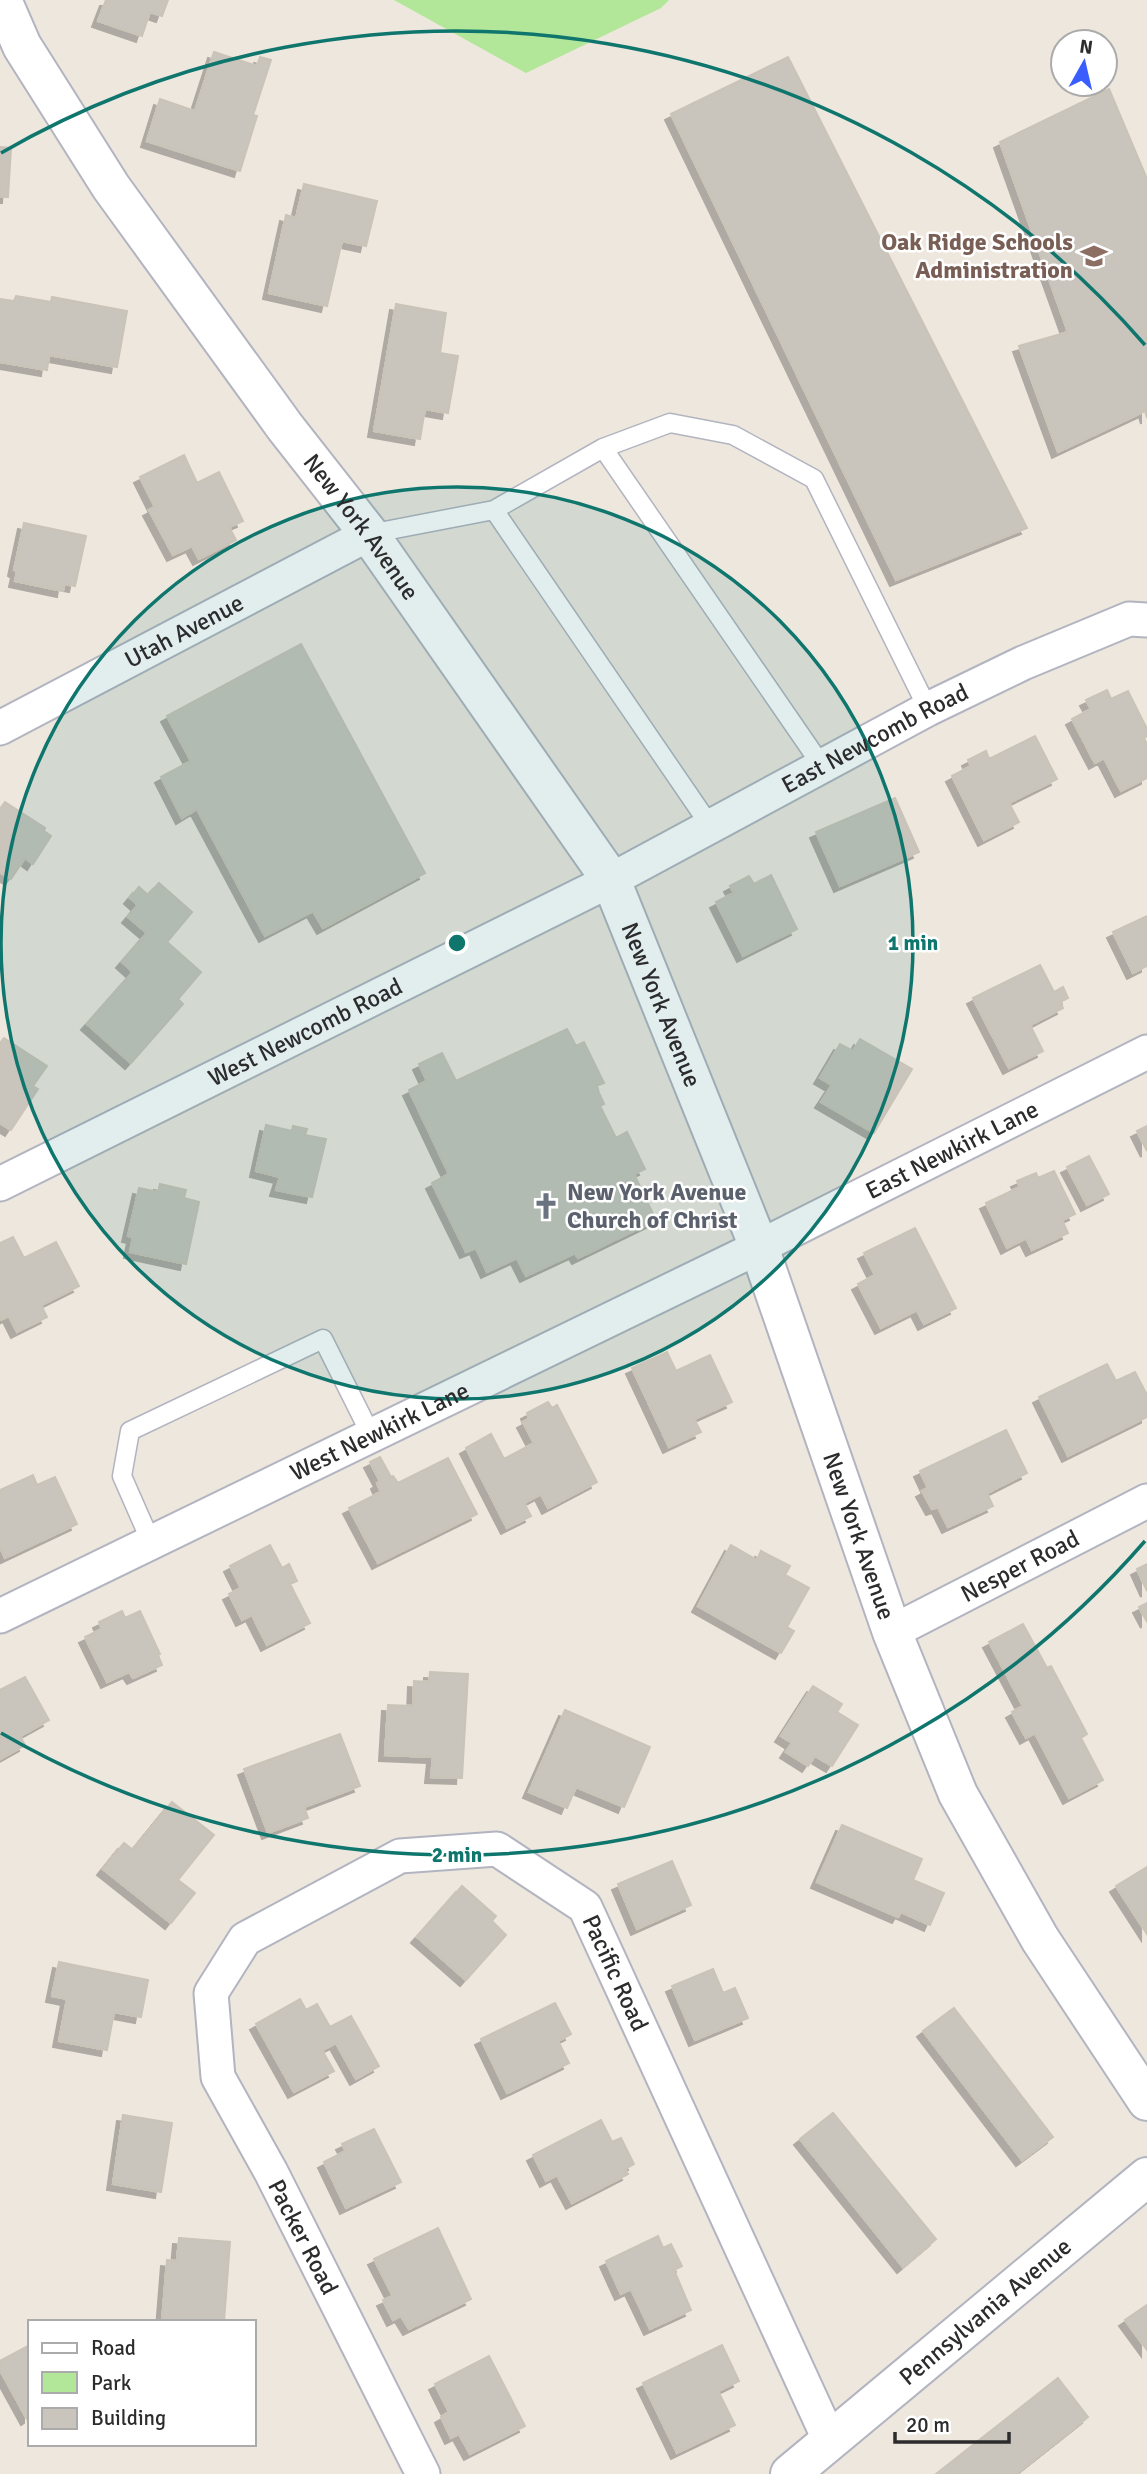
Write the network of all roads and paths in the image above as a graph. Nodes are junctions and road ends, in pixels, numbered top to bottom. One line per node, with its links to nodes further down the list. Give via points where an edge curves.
1 (2, 0): 4 (street, New York Avenue, via 22,46 111,187 285,427)
2 (603, 448): 3 (lane); 6 (lane, via 670,423 733,435 814,479); 8 (lane)
3 (494, 510): 4 (lane); 9 (lane)
4 (369, 534): 7 (street, Utah Avenue); 10 (street, New York Avenue)
5 (1147, 620): 6 (street, East Newcomb Road, via 1129,619)
6 (928, 709): 8 (street, East Newcomb Road)
7 (0, 728)
8 (822, 766): 9 (street, East Newcomb Road)
9 (711, 827): 10 (street, East Newcomb Road)
10 (611, 880): 12 (street, West Newcomb Road); 13 (street, New York Avenue)
11 (1147, 1052): 13 (street, East Newkirk Lane)
12 (0, 1184)
13 (759, 1247): 14 (street, West Newkirk Lane); 18 (street, New York Avenue)
14 (371, 1435): 16 (street, West Newkirk Lane); 16 (lane, via 323,1339 142,1425 131,1431 122,1476)
15 (1147, 1502): 18 (street, Nesper Road)
16 (151, 1542): 17 (street, West Newkirk Lane)
17 (0, 1616)
18 (892, 1632): 20 (street, New York Avenue, via 958,1794 1040,1939)
19 (211, 1993): 22 (street, Pacific Road, via 245,1939 400,1856 496,1849 585,1907); 23 (street, Packer Road, via 218,2077 271,2172)
20 (1147, 2101)
21 (1147, 2177): 22 (street, Pennsylvania Avenue)
22 (830, 2441): 24 (street, Pennsylvania Avenue)
23 (423, 2474)
24 (790, 2474)

